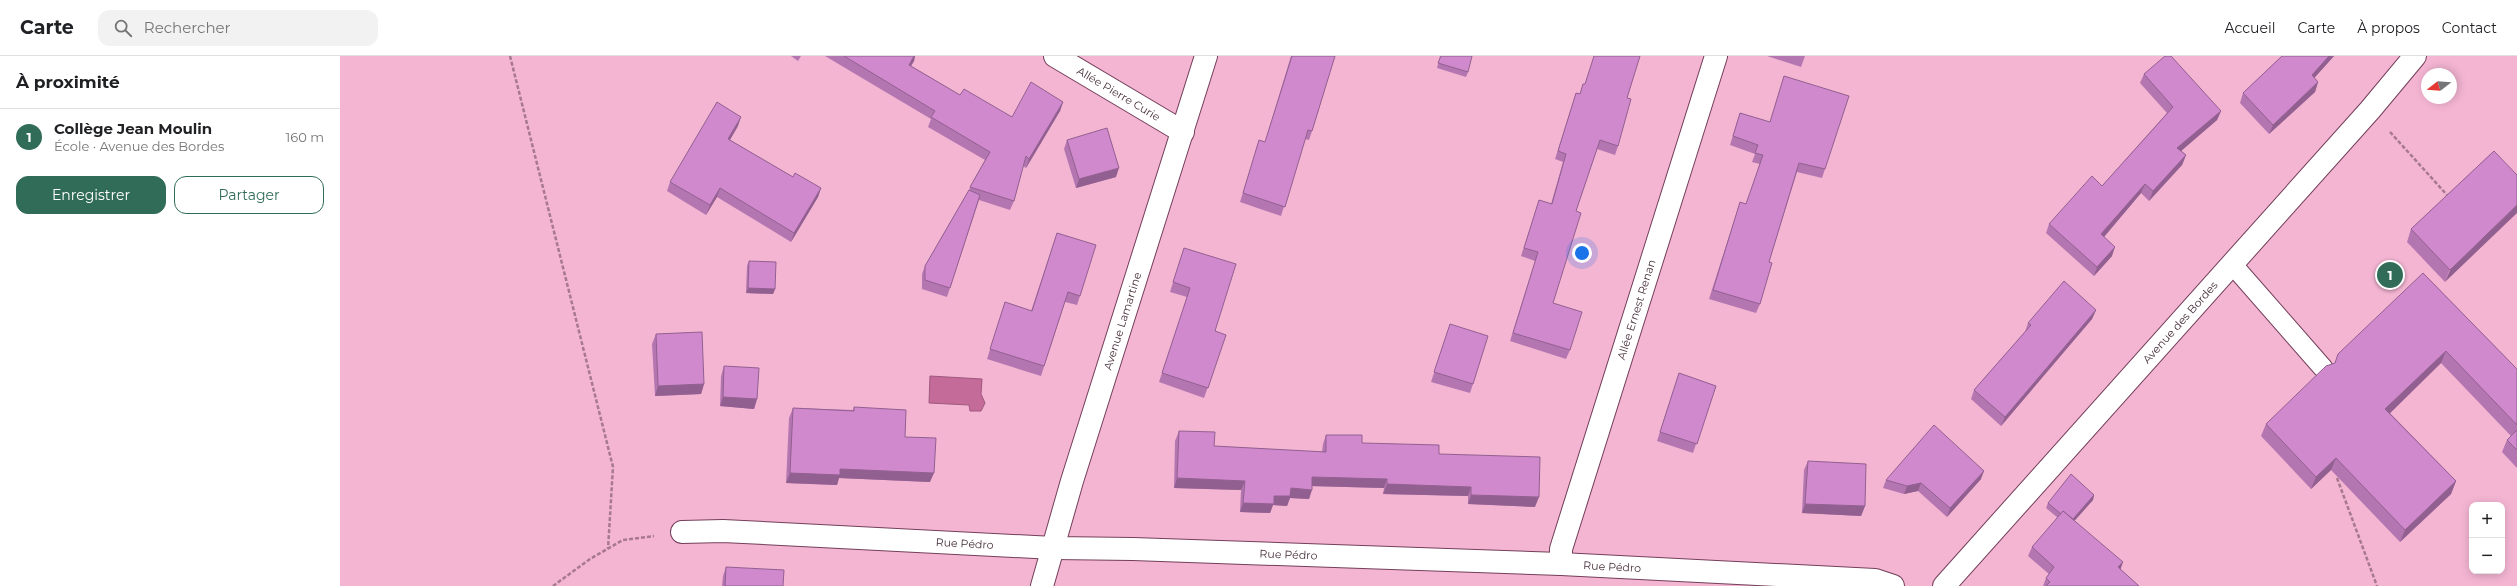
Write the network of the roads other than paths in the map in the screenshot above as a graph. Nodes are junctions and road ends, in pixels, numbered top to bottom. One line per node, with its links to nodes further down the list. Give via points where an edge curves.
1 (1055, 56): 5 (street, Allée Pierre Curie)
2 (1206, 56): 5 (street, Avenue Lamartine)
3 (1716, 56): 10 (street, Allée Ernest Renan, via 1561,549)
4 (2415, 56): 6 (street, Avenue des Bordes)
5 (1183, 132): 9 (street, Avenue Lamartine, via 1072,481)
6 (2232, 264): 7 (lane); 13 (street, Avenue des Bordes)
7 (2323, 368)
8 (682, 532): 9 (street, Rue Pédro, via 723,531)
9 (1054, 548): 10 (street, Rue Pédro); 11 (street, Avenue Lamartine)
10 (1560, 564): 12 (street, Rue Pédro, via 1875,580)
11 (1042, 586)
12 (1893, 586)
13 (1944, 586)

